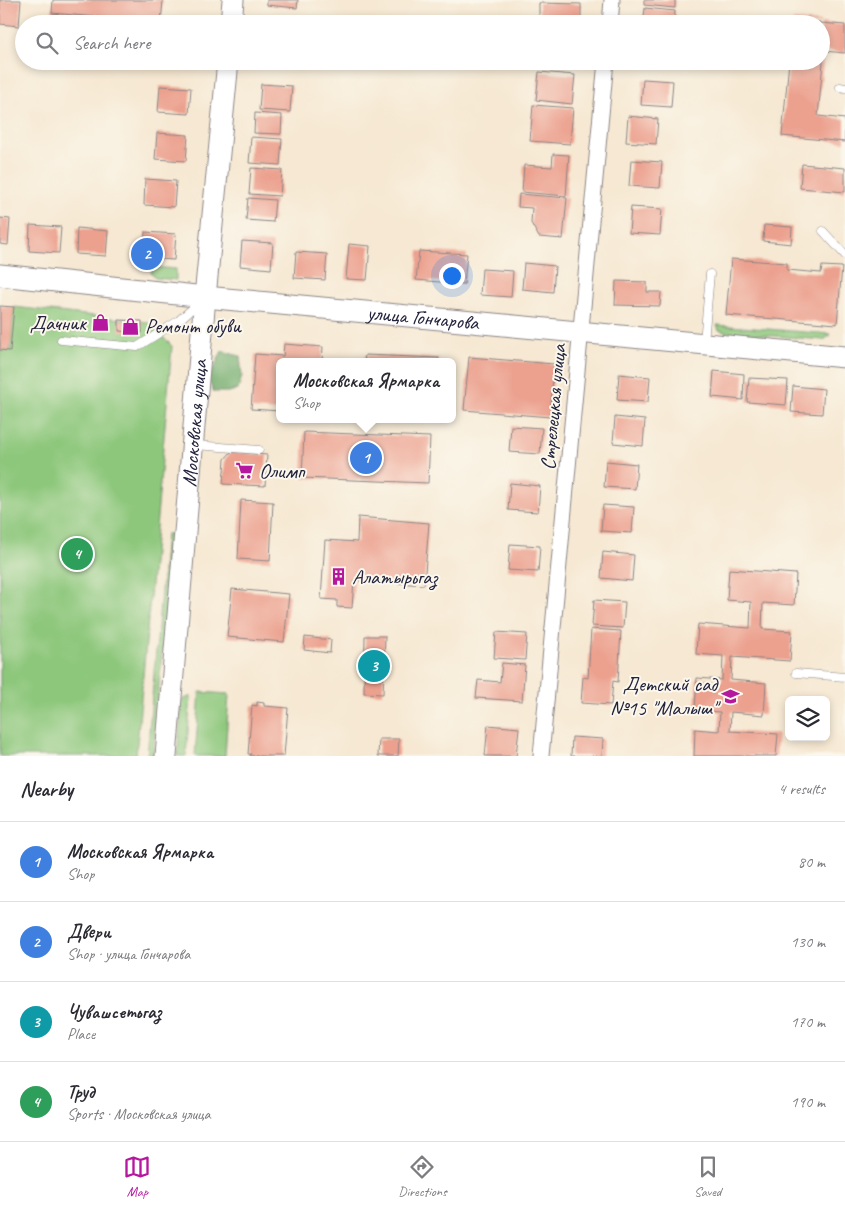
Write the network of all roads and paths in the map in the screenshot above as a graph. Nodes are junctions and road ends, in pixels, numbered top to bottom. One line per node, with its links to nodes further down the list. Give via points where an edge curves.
1 (234, 0): 3 (main road)
2 (612, 0): 4 (street)
3 (232, 15)
4 (611, 15)
5 (227, 70): 11 (main road, Московская улица)
6 (605, 70): 12 (street, Стрелецкая улица)
7 (823, 231): 8 (lane)
8 (845, 255)
9 (710, 274): 14 (lane)
10 (0, 275): 11 (main road, улица Гончарова)
11 (205, 297): 12 (main road, улица Гончарова); 13 (lane, via 178,321 137,347); 16 (main road, Московская улица)
12 (582, 332): 14 (main road, улица Гончарова); 21 (street, Стрелецкая улица)
13 (61, 340)
14 (704, 344): 15 (main road, улица Гончарова)
15 (845, 357)
16 (192, 445): 17 (lane); 20 (main road, Московская улица)
17 (259, 450)
18 (796, 673): 19 (lane)
19 (845, 677)
20 (166, 756)
21 (541, 756)

